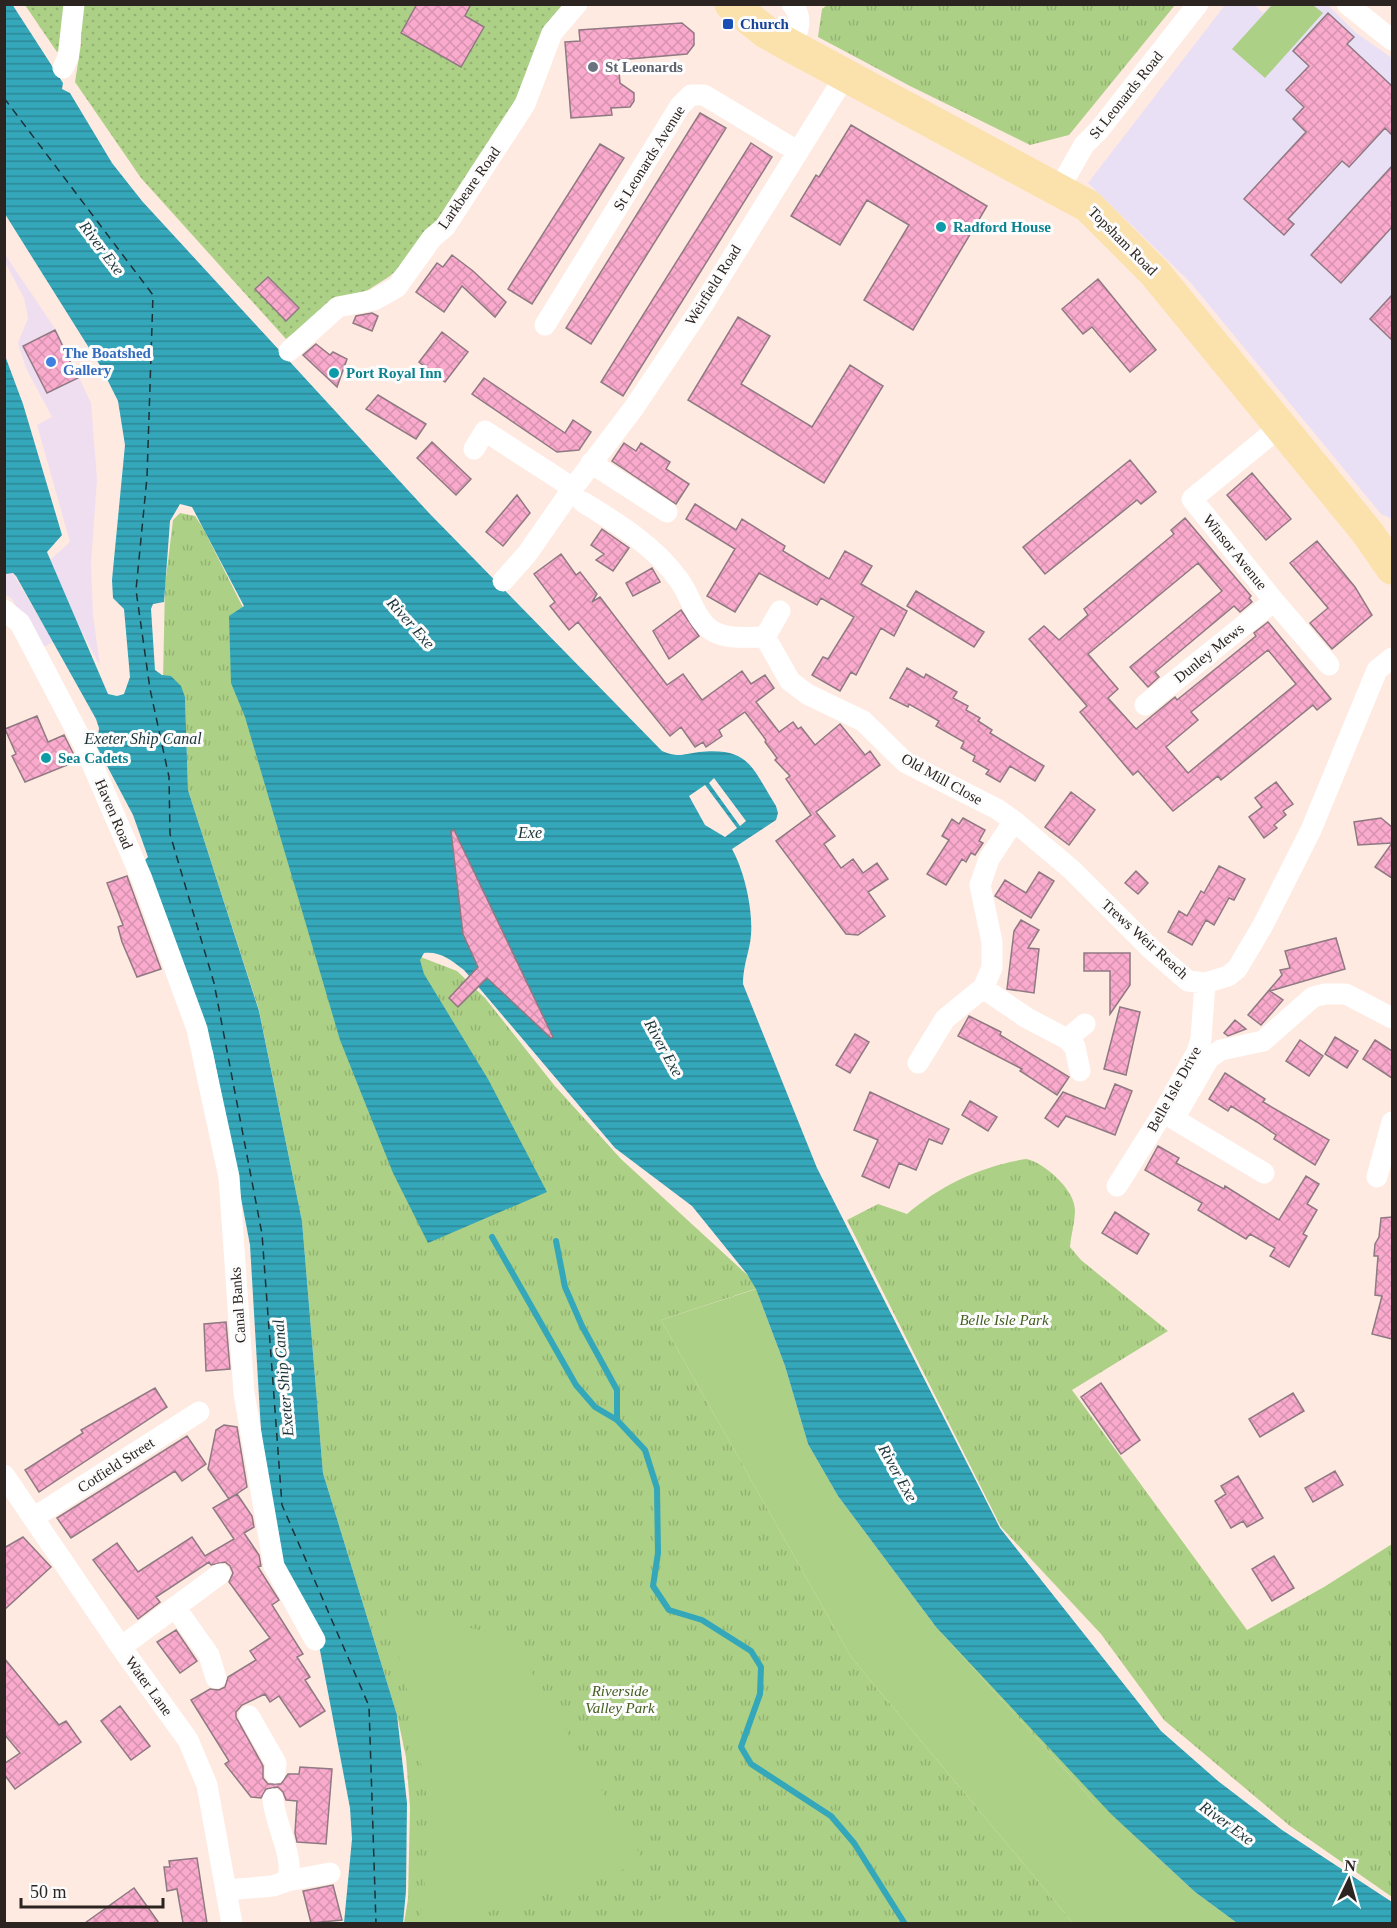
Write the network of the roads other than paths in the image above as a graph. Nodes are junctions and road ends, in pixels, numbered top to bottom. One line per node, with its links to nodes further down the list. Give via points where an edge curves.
1 (74, 4): 9 (street)
2 (577, 4): 14 (street, Larkbeare Road, via 552,33 525,104 445,227 432,238 397,287 374,300 339,307)
3 (731, 4): 8 (main road, Topsham Road)
4 (792, 4): 8 (street, via 799,32)
5 (1198, 4): 12 (street, St Leonards Road, via 1084,145)
6 (1347, 4): 7 (street)
7 (1392, 40)
8 (791, 46): 10 (main road, Topsham Road)
9 (63, 68)
10 (845, 76): 11 (street, Weirfield Road); 12 (main road, Topsham Road)
11 (797, 151): 13 (street, St Leonards Avenue, via 704,95 691,95 680,106); 17 (street, Weirfield Road, via 701,308)
12 (1059, 189): 15 (main road, Topsham Road, via 1088,206 1132,248)
13 (545, 325)
14 (294, 347)
15 (1281, 426): 20 (main road, Topsham Road); 22 (street, Winsor Avenue, via 1192,498)
16 (474, 449): 18 (street, via 485,431)
17 (591, 463): 18 (street, Weirfield Road); 19 (street)
18 (578, 495): 21 (street, Weirfield Road); 25 (street, via 656,553 679,580 699,617 713,631)
19 (667, 512)
20 (1391, 563)
21 (503, 581)
22 (1274, 601): 27 (street, Winsor Avenue); 28 (street, Dunley Mews)
23 (4, 610): 30 (street, Haven Road, via 20,623 66,708 142,879)
24 (780, 611): 25 (street)
25 (765, 638): 29 (street, Old Mill Close, via 790,681 807,694 863,721 906,763)
26 (1392, 657): 31 (street, Trews Weir Reach, via 1377,670 1311,830 1263,925 1237,969)
27 (1329, 664)
28 (1145, 705)
29 (1014, 821): 31 (street, Trews Weir Reach, via 1072,870 1180,975 1188,981); 32 (street, via 989,859 980,885 992,942 992,968)
30 (174, 963): 48 (street, Canal Banks, via 197,1029 229,1177 244,1393 274,1566)
31 (1205, 983): 38 (street, Belle Isle Drive, via 1201,1040)
32 (983, 988): 35 (street); 36 (street, via 945,1019)
33 (1392, 1018): 38 (street, via 1346,994 1313,997 1263,1041 1221,1050 1209,1058)
34 (1085, 1024): 35 (street)
35 (1067, 1039): 37 (street, via 1075,1047)
36 (918, 1063)
37 (1080, 1071)
38 (1169, 1115): 40 (street); 42 (street, Belle Isle Drive)
39 (1392, 1122): 41 (street)
40 (1264, 1173)
41 (1377, 1177)
42 (1116, 1186)
43 (199, 1412): 45 (street, Cotfield Street)
44 (4, 1475): 45 (street, Water Lane)
45 (33, 1518): 49 (street, Water Lane)
46 (220, 1574): 47 (street)
47 (175, 1607): 49 (street); 50 (street, via 209,1655)
48 (315, 1640)
49 (121, 1647): 56 (street, Water Lane, via 188,1740 207,1785)
50 (216, 1678)
51 (249, 1716): 52 (street, via 276,1763)
52 (275, 1773)
53 (273, 1799): 55 (street, via 290,1860)
54 (330, 1873): 55 (street)
55 (287, 1881): 56 (street)
56 (227, 1890): 57 (street, Water Lane)
57 (232, 1923)

